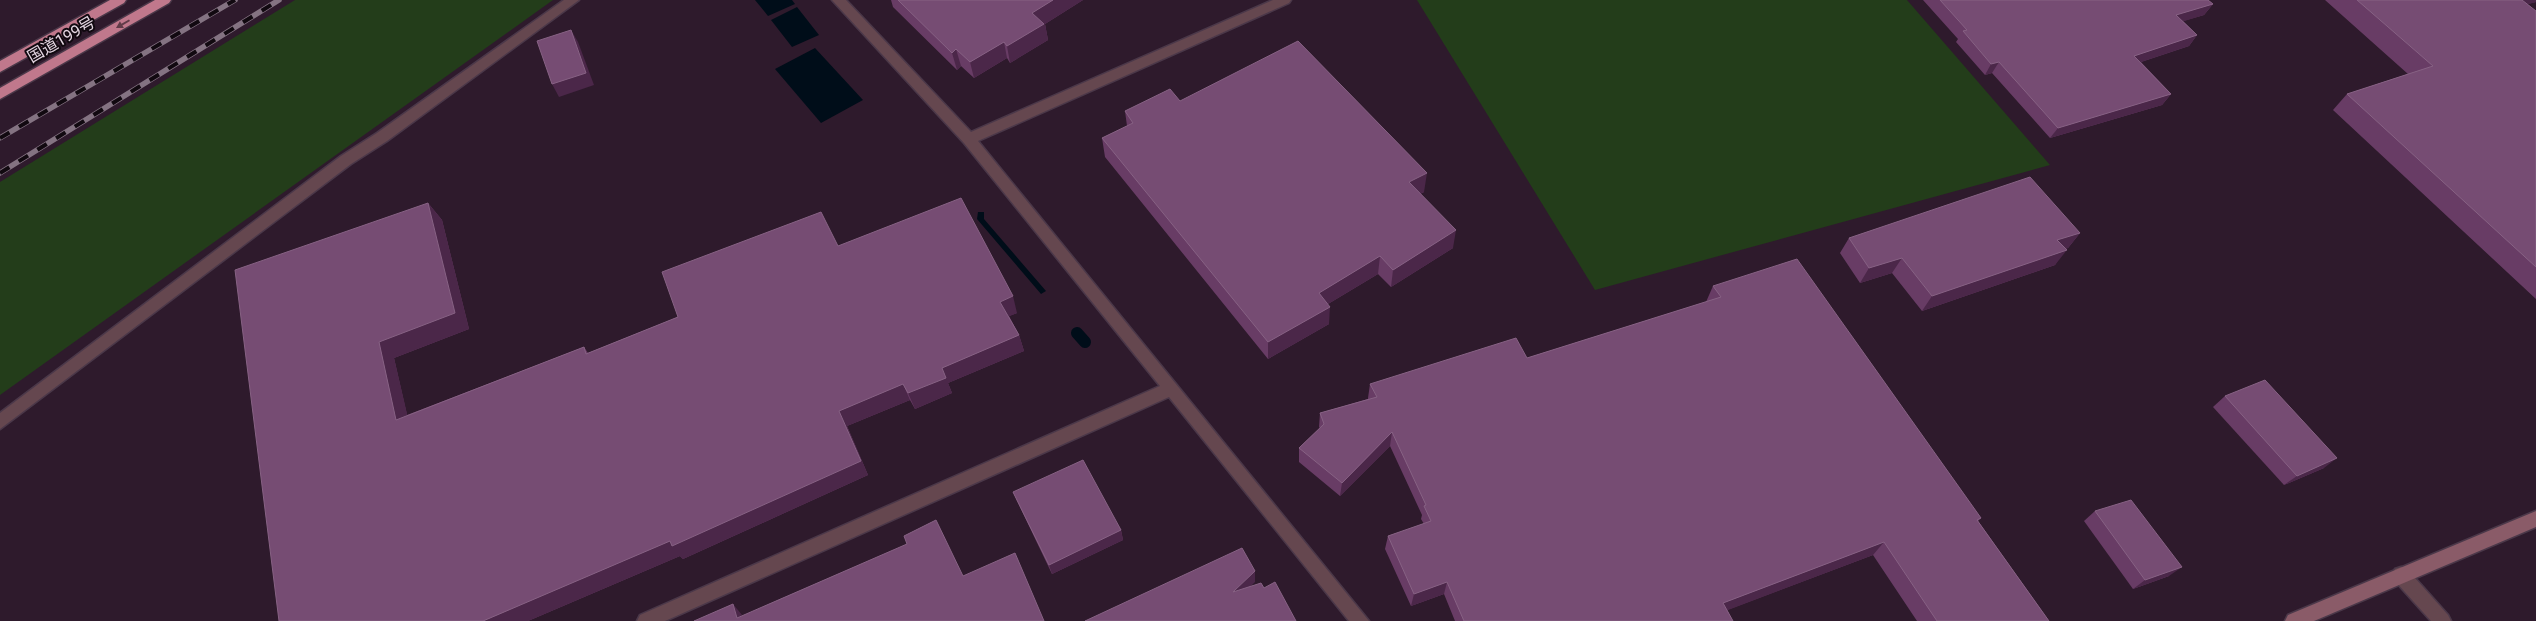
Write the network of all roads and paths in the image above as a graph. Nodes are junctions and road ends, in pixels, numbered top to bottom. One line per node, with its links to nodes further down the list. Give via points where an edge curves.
1 (120, 0): 6 (highway, 国道199号)
2 (165, 0): 7 (highway, 国道199号, one-way to 7)
3 (573, 0): 10 (street, via 346,160)
4 (838, 0): 8 (street)
5 (1285, 0): 8 (street)
6 (0, 67)
7 (0, 94)
8 (969, 139): 9 (street)
9 (1172, 388): 13 (street); 14 (street)
10 (0, 422)
11 (2536, 519): 12 (street)
12 (2401, 575): 15 (street); 16 (street)
13 (646, 621)
14 (1360, 621)
15 (2294, 621)
16 (2442, 621)

